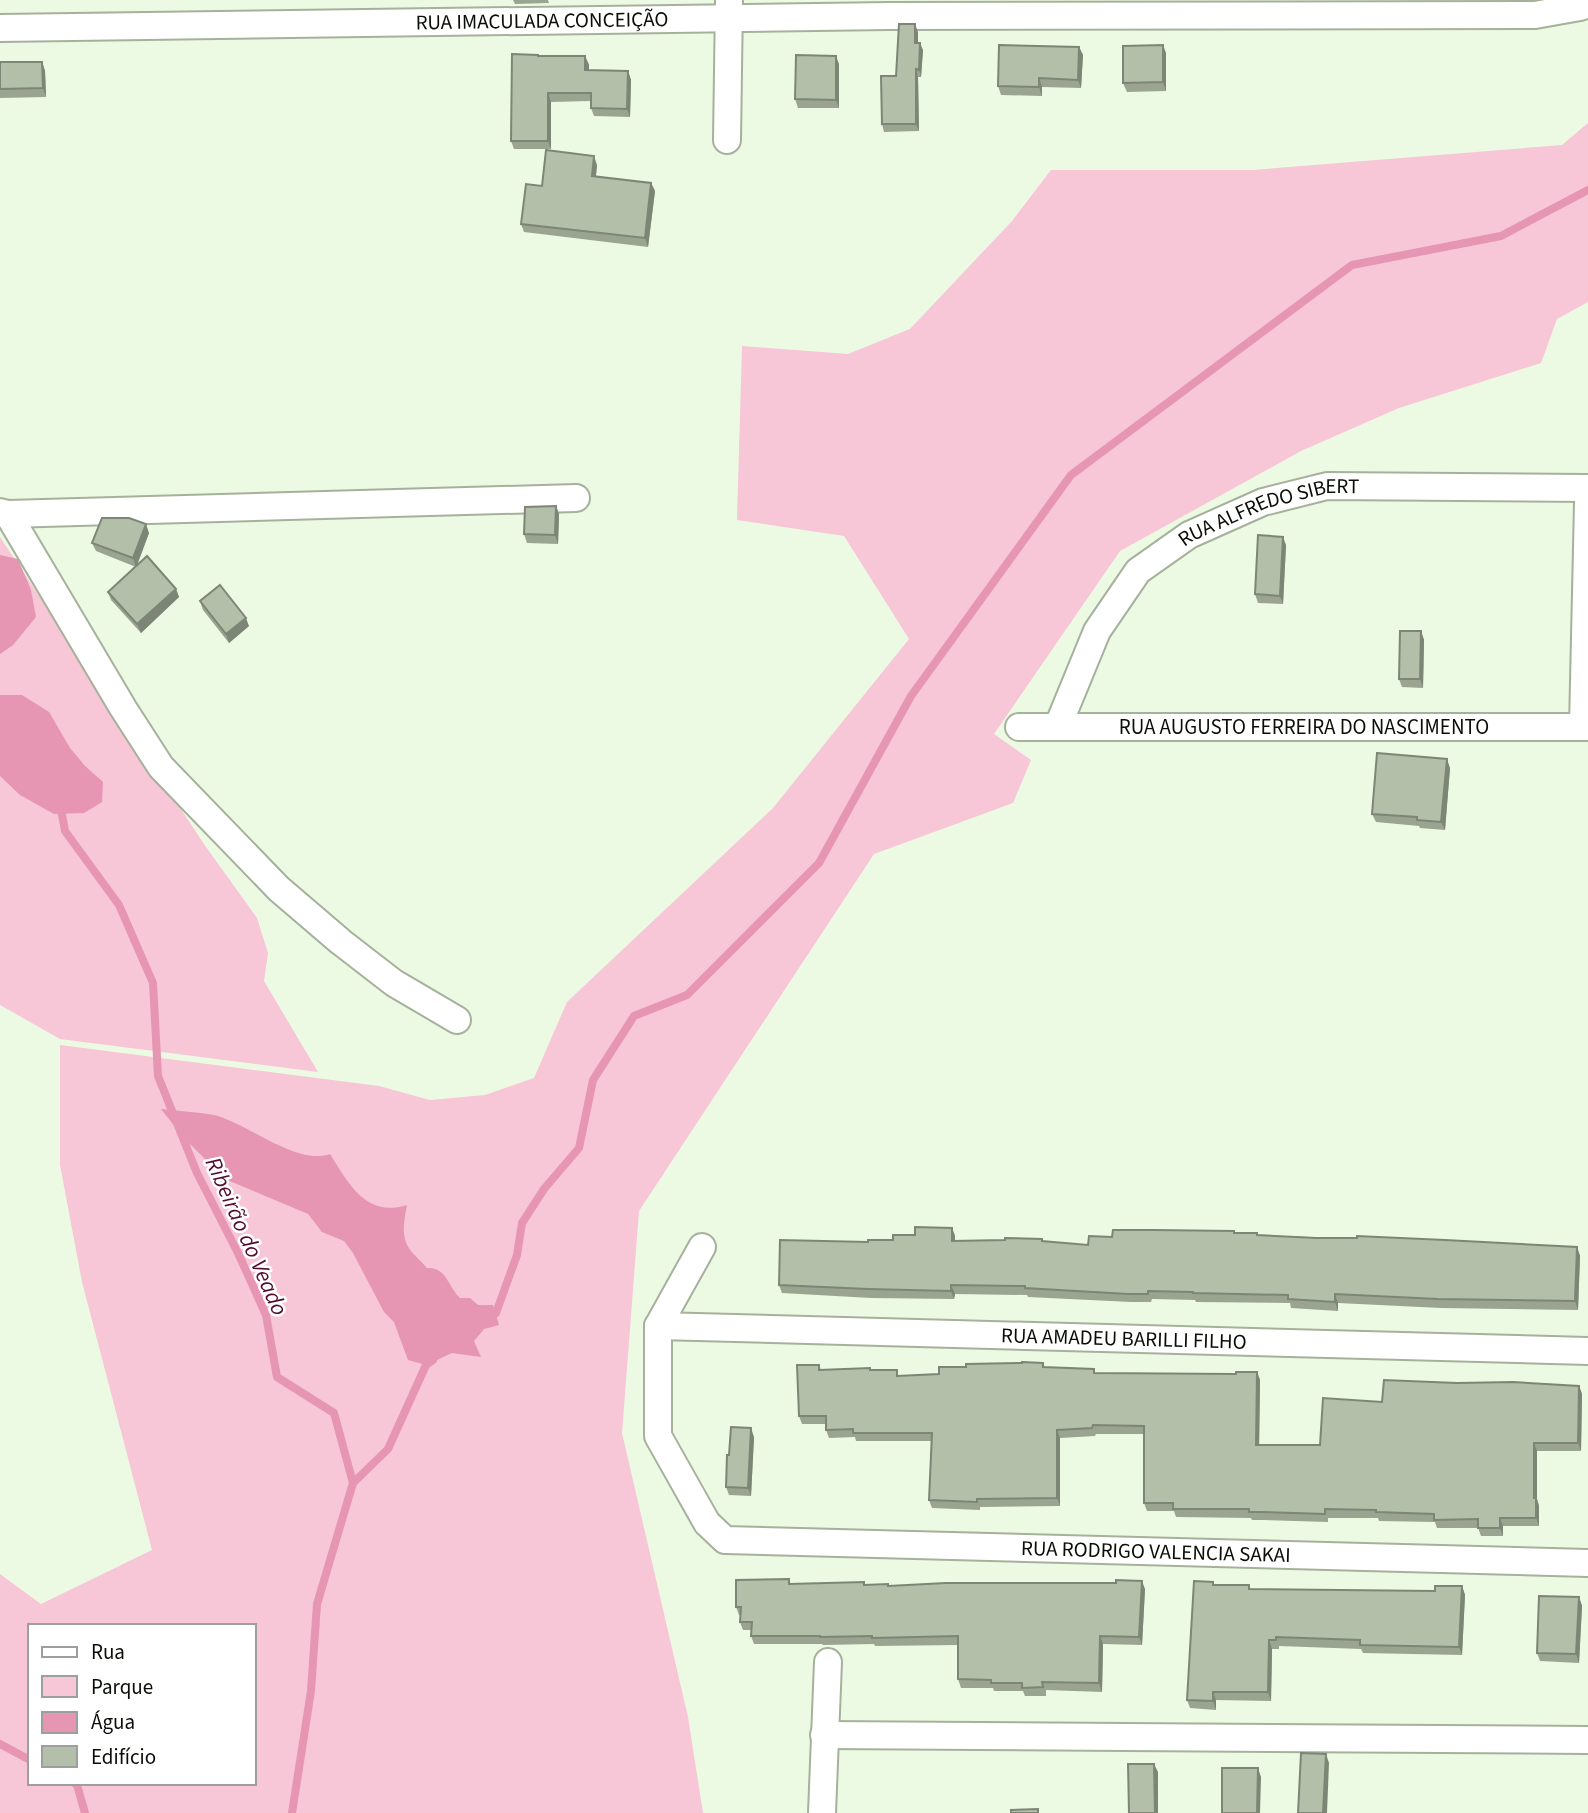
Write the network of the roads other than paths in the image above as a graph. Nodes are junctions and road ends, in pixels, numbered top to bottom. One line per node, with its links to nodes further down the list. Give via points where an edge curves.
1 (1588, 4): 2 (street, RUA IMACULADA CONCEIÇÃO, via 1535,15)
2 (729, 9): 3 (street, RUA IMACULADA CONCEIÇÃO); 4 (street)
3 (0, 28)
4 (727, 140)
5 (1588, 488): 9 (street, RUA ALFREDO SIBERT, via 1327,486 1263,502 1189,535 1138,571 1097,631)
6 (576, 498): 8 (street)
7 (1588, 503): 11 (street)
8 (4, 513): 12 (street, via 161,766 279,889 394,983)
9 (1058, 726): 10 (street, RUA AUGUSTO FERREIRA DO NASCIMENTO); 11 (street, RUA AUGUSTO FERREIRA DO NASCIMENTO)
10 (1019, 727)
11 (1586, 727)
12 (457, 1020)
13 (702, 1247): 14 (street)
14 (658, 1326): 15 (street, RUA AMADEU BARILLI FILHO); 16 (street, RUA RODRIGO VALENCIA SAKAI, via 657,1436 708,1523 725,1540)
15 (1588, 1351)
16 (1588, 1563)
17 (828, 1662): 18 (street)
18 (824, 1735): 19 (street); 20 (street)
19 (1588, 1740)
20 (822, 1813)

